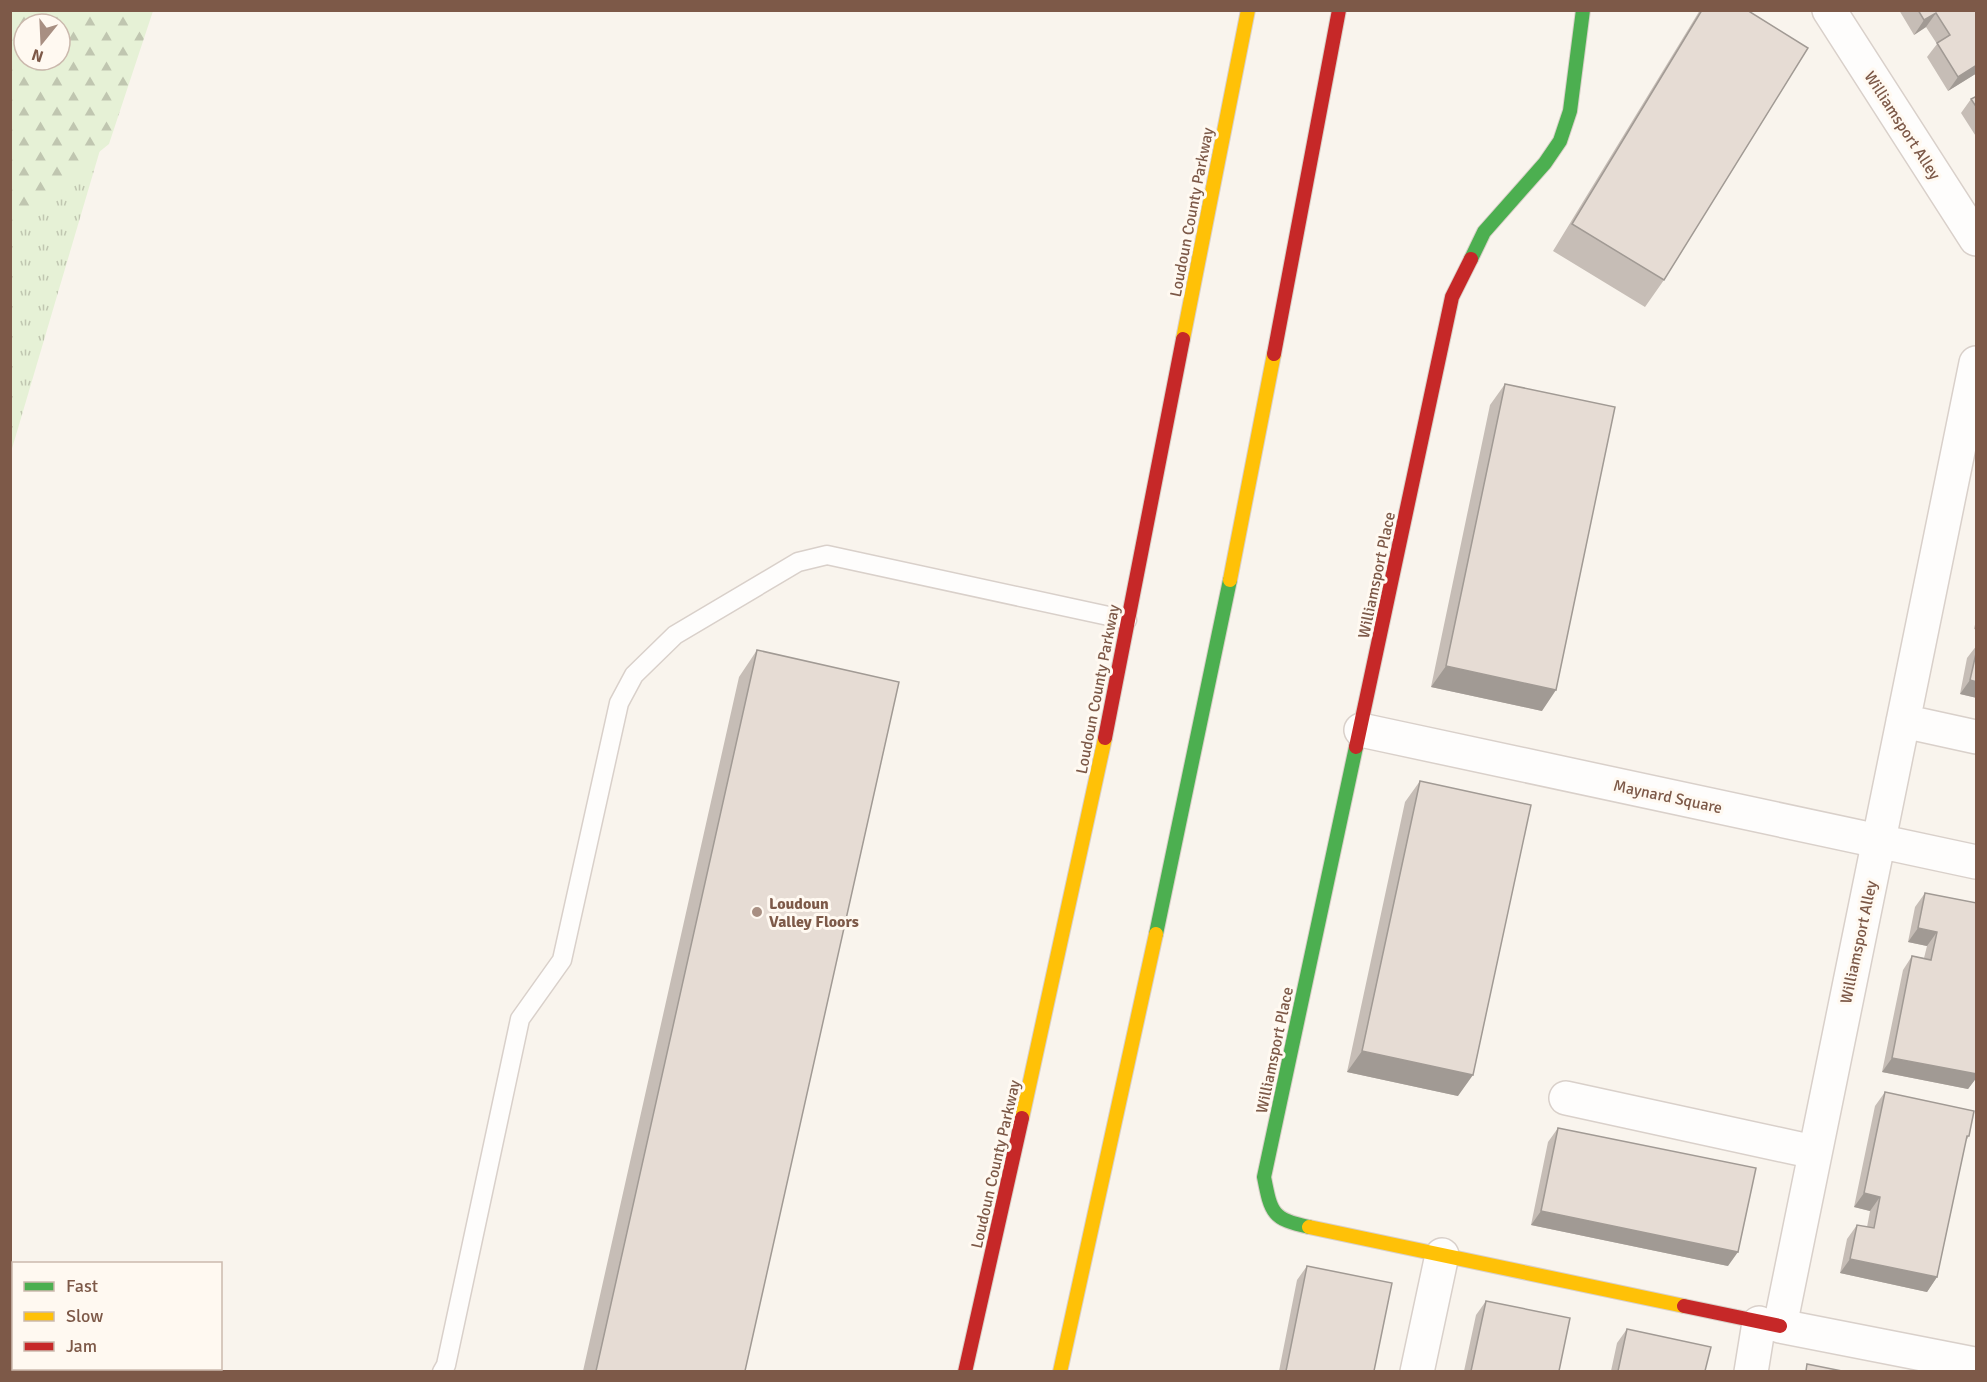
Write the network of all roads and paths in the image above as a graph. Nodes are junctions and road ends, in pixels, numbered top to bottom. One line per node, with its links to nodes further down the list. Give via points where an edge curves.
1 (1248, 10): 7 (main road, Loudoun County Parkway)
2 (1339, 10): 20 (main road, via 1240,533)
3 (1583, 10): 9 (main road, Williamsport Place, via 1570,111 1560,141 1484,232 1452,297)
4 (1829, 10): 5 (street, Williamsport Alley)
5 (1977, 239)
6 (1977, 363): 8 (street, Williamsport Alley)
7 (1127, 620): 18 (lane, via 827,555 798,562 675,635 649,658 634,675 619,703 562,960 520,1019); 19 (main road, Loudoun County Parkway, via 1092,802)
8 (1903, 721): 10 (street); 11 (street, Williamsport Alley)
9 (1361, 730): 11 (street, Maynard Square); 15 (main road, Williamsport Place, via 1264,1177 1270,1206 1285,1222)
10 (1977, 737)
11 (1879, 841): 12 (street, Maynard Square); 14 (street, Williamsport Alley)
12 (1977, 862)
13 (1566, 1098): 14 (street)
14 (1814, 1152): 16 (street, Williamsport Alley)
15 (1442, 1256): 16 (main road); 21 (street)
16 (1770, 1324): 17 (street); 22 (street, Williamsport Alley)
17 (1975, 1363)
18 (442, 1371)
19 (965, 1371)
20 (1060, 1371)
21 (1417, 1371)
22 (1751, 1371)

